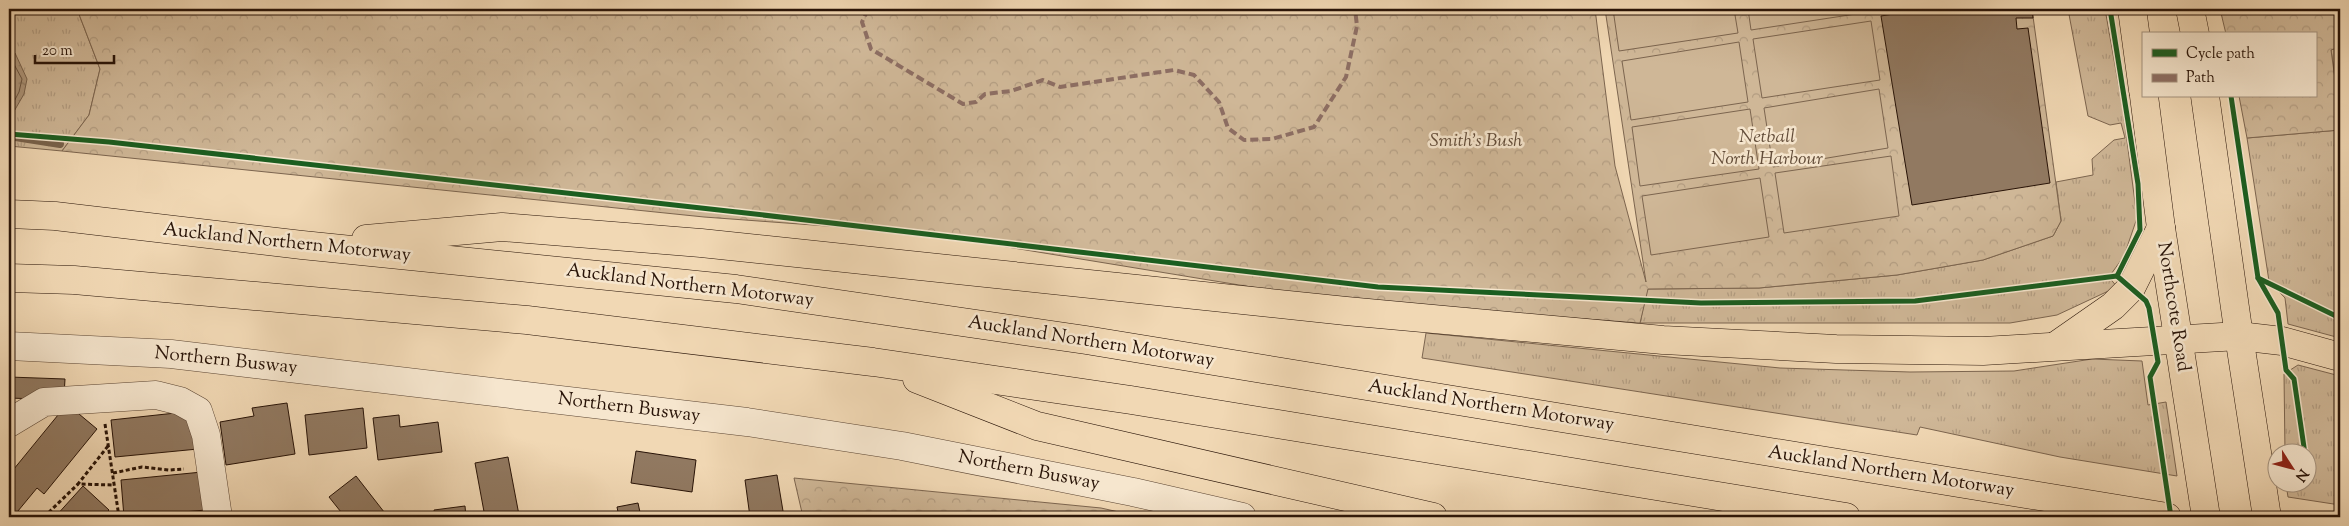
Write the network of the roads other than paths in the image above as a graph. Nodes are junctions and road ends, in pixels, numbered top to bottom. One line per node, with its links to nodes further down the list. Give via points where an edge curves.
1 (2132, 9): 4 (main road)
2 (2190, 9): 3 (main road)
3 (2195, 32)
4 (2142, 83)
5 (2144, 98): 8 (main road, Northcote Road)
6 (2205, 98): 11 (main road)
7 (9, 214): 9 (main road, Auckland Northern Motorway, via 55,216)
8 (2161, 228): 12 (main road, Northcote Road); 14 (main road, via 2131,288 2113,306)
9 (302, 245): 14 (main road, via 502,227 701,243 1356,312 1663,340 1836,349 1983,351); 22 (main road, Auckland Northern Motorway, via 736,289 1086,340)
10 (9, 278): 16 (main road, via 74,280 527,320)
11 (2239, 336): 12 (main road); 15 (main road, via 2282,341); 24 (main road)
12 (2180, 340): 14 (main road); 23 (main road, Northcote Road)
13 (9, 346): 19 (lane, Northern Busway, via 171,354 747,422 902,446)
14 (2056, 346)
15 (2340, 357)
16 (873, 362): 20 (main road, via 1038,426); 21 (main road, via 1150,403)
17 (9, 423): 18 (lane, via 44,402 156,395 180,401 198,412 206,435)
18 (218, 517)
19 (1242, 517)
20 (1433, 517)
21 (1846, 517)
22 (2167, 517)
23 (2206, 517)
24 (2267, 517)

